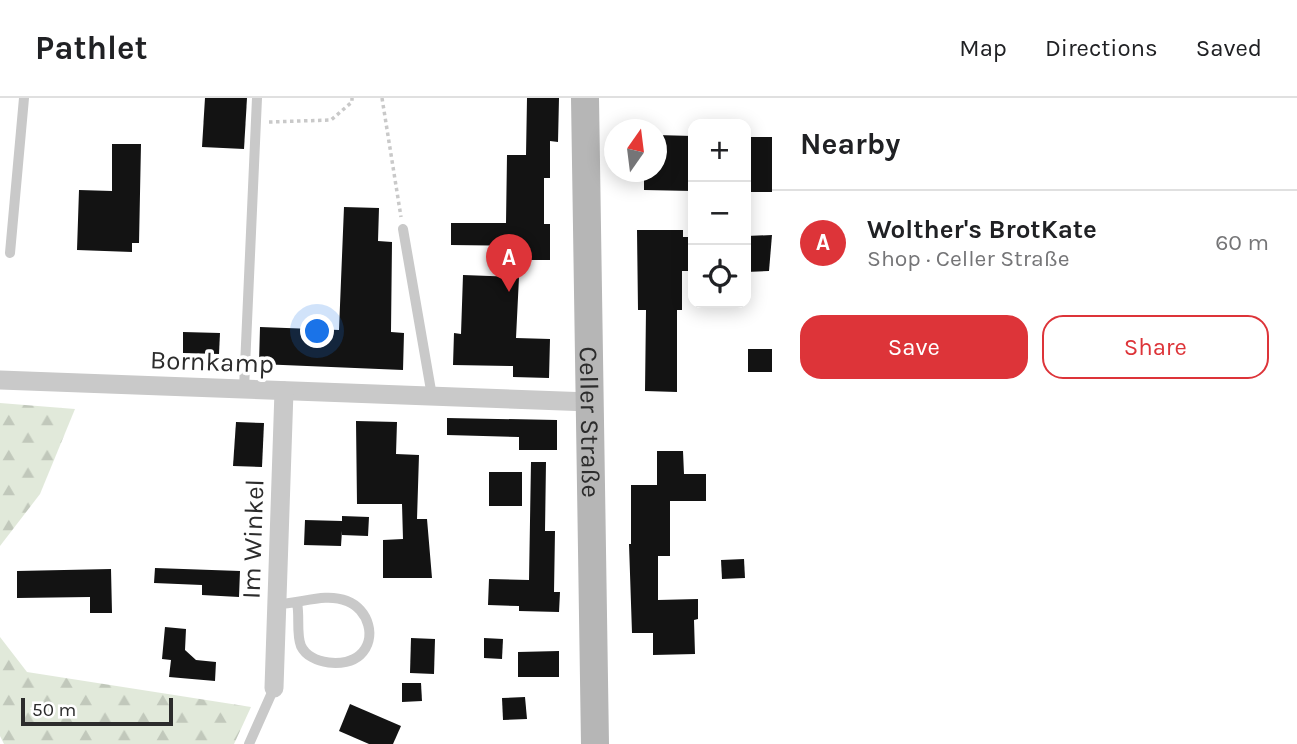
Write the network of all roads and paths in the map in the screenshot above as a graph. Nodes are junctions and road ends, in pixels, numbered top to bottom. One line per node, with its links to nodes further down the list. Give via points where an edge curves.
1 (24, 98): 8 (lane)
2 (257, 98): 6 (lane)
3 (352, 98): 6 (path, via 331,120)
4 (382, 98): 7 (path)
5 (585, 98): 13 (main road, Celler Straße)
6 (256, 122): 10 (lane)
7 (403, 229): 12 (lane)
8 (10, 253)
9 (0, 380): 10 (street, Bornkamp)
10 (244, 389): 11 (street, Bornkamp)
11 (284, 391): 12 (street, Bornkamp); 15 (street, Im Winkel)
12 (432, 396): 13 (street, Bornkamp)
13 (590, 402): 18 (main road, Celler Straße)
14 (298, 603): 14 (lane, via 337,598 357,606 369,626 366,647 350,660 313,659 299,637); 15 (lane)
15 (277, 604): 16 (street, Im Winkel)
16 (274, 688): 17 (lane)
17 (249, 744)
18 (595, 744)

